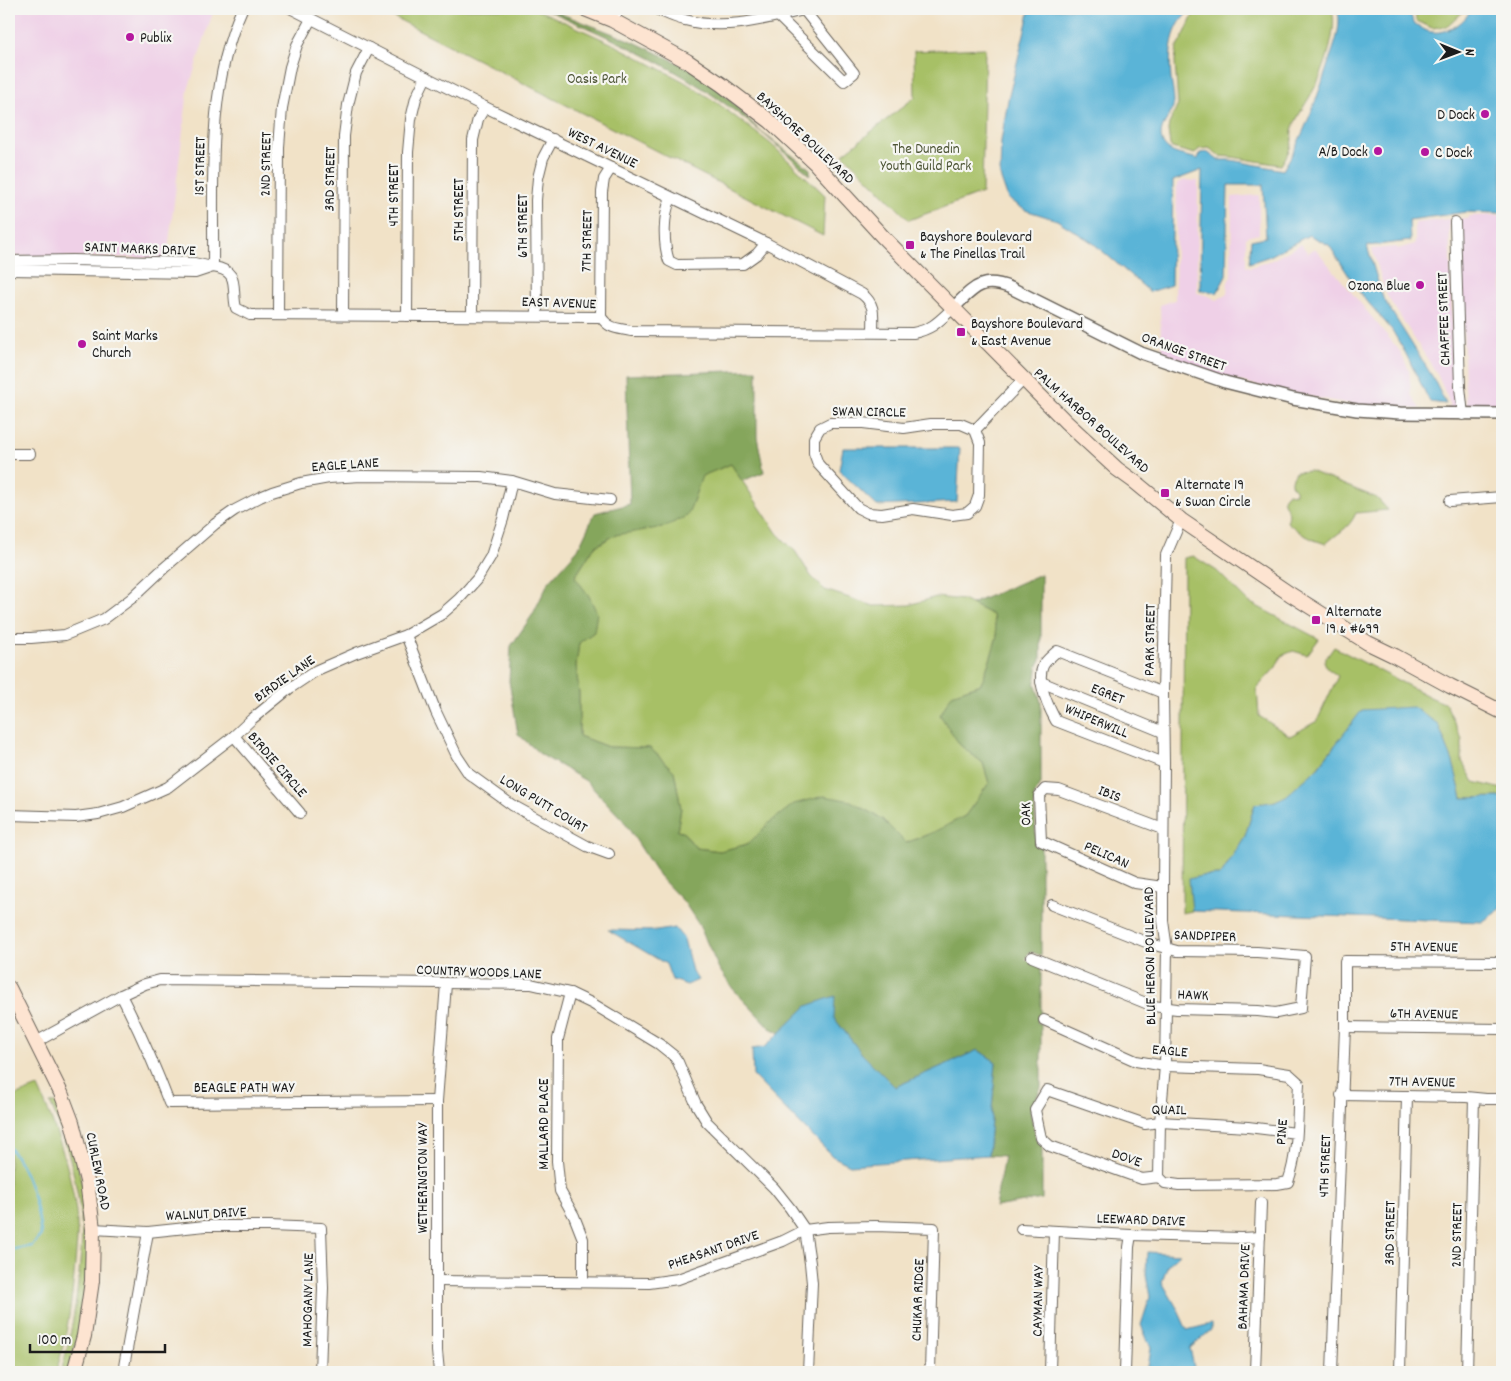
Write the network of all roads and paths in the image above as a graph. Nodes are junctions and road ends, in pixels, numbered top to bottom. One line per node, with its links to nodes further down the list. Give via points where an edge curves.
1 (242, 9): 18 (street, 1ST STREET, via 221,72 216,111)
2 (292, 9): 8 (street, WEST AVENUE)
3 (585, 9): 6 (main road, BAYSHORE BOULEVARD)
4 (656, 9): 7 (street, via 685,20 725,25)
5 (805, 10): 7 (street); 7 (street, via 854,74 844,81)
6 (615, 14): 20 (main road, BAYSHORE BOULEVARD, via 770,121 816,164)
7 (778, 16)
8 (311, 19): 9 (street, WEST AVENUE); 21 (street, 2ND STREET, via 290,67 282,108)
9 (369, 48): 10 (street, WEST AVENUE); 22 (street, 3RD STREET, via 356,73 344,136)
10 (426, 77): 11 (street, WEST AVENUE); 23 (street, 4TH STREET, via 411,119)
11 (485, 107): 12 (street, WEST AVENUE); 24 (street, 5TH STREET, via 473,140)
12 (553, 140): 13 (street, WEST AVENUE); 25 (street, 6TH STREET, via 543,158 538,178)
13 (611, 168): 14 (street, WEST AVENUE); 26 (street, 7TH STREET, via 604,179 602,192)
14 (671, 198): 16 (street, WEST AVENUE); 16 (street, via 665,218 666,252 669,260 677,265 743,264)
15 (1455, 222): 30 (street, CHAFFEE STREET)
16 (766, 243): 27 (street, WEST AVENUE, via 870,300)
17 (9, 261): 18 (street, SAINT MARKS DRIVE, via 194,263)
18 (214, 268): 19 (street, SAINT MARKS DRIVE, via 195,273); 21 (street, EAST AVENUE, via 229,272 236,308 241,312 250,315)
19 (9, 270)
20 (953, 308): 27 (street, EAST AVENUE, via 935,326 924,330 913,333); 28 (main road, PALM HARBOR BOULEVARD); 30 (street, ORANGE STREET, via 976,287 994,283 1011,288 1141,353 1225,382 1333,407)
21 (278, 314): 22 (street, EAST AVENUE)
22 (343, 315): 23 (street, EAST AVENUE)
23 (407, 316): 24 (street, EAST AVENUE)
24 (472, 316): 25 (street, EAST AVENUE)
25 (537, 316): 26 (street, EAST AVENUE)
26 (601, 317): 27 (street, EAST AVENUE, via 612,328 631,331)
27 (873, 332)
28 (1023, 380): 31 (street); 38 (main road, PALM HARBOR BOULEVARD, via 1117,469)
29 (1502, 414): 30 (street, ORANGE STREET)
30 (1463, 415)
31 (975, 430): 31 (street, SWAN CIRCLE, via 960,424 904,428 830,423 820,428 814,438 814,453 818,464 858,508 868,513 913,509 952,515 967,512 975,506 979,495 980,443)
32 (9, 454): 33 (street)
33 (30, 454)
34 (512, 481): 36 (street, EAGLE LANE, via 555,494); 39 (street, BIRDIE LANE, via 491,556 477,579 442,614); 40 (street, EAGLE LANE, via 481,477 342,477 310,481 272,492 215,524 104,619 65,635)
35 (1502, 497): 37 (street)
36 (610, 500)
37 (1450, 502)
38 (1181, 520): 42 (street, PARK STREET, via 1166,555); 43 (main road, PALM HARBOR BOULEVARD, via 1368,644)
39 (406, 635): 45 (street, BIRDIE LANE, via 317,670 290,688); 52 (street, LONG PUTT COURT, via 436,712 469,774 512,805)
40 (9, 638)
41 (1041, 682): 42 (street, via 1043,666 1057,651); 44 (street, EGRET); 46 (street, WHIPERWILL, via 1056,721)
42 (1163, 693): 44 (street, PARK STREET)
43 (1502, 712)
44 (1163, 732): 46 (street, PARK STREET)
45 (234, 736): 48 (street, BIRDIE CIRCLE); 49 (street, BIRDIE LANE, via 168,787 123,808 76,817)
46 (1164, 763): 50 (street, BLUE HERON BOULEVARD)
47 (1045, 789): 50 (street, IBIS, via 1058,790); 51 (street, OAK, via 1039,796)
48 (300, 812)
49 (9, 815)
50 (1163, 829): 53 (street, BLUE HERON BOULEVARD)
51 (1041, 841): 53 (street, PELICAN, via 1135,883)
52 (608, 854)
53 (1163, 887): 55 (street, BLUE HERON BOULEVARD)
54 (1052, 905): 55 (street, SANDPIPER)
55 (1167, 949): 63 (street, BLUE HERON BOULEVARD); 64 (street, SANDPIPER, via 1305,956)
56 (1032, 957): 63 (street, HAWK, via 1153,1006)
57 (1345, 960): 58 (street, 5TH AVENUE); 66 (street, 4TH STREET)
58 (1502, 962)
59 (446, 984): 61 (street, COUNTRY WOODS LANE, via 531,984); 62 (street, COUNTRY WOODS LANE, via 160,980); 76 (street, WETHERINGTON WAY)
60 (9, 988): 68 (main road, CURLEW ROAD)
61 (570, 993): 86 (street, COUNTRY WOODS LANE, via 593,1004 674,1056 696,1104 712,1129 774,1188); 92 (street, MALLARD PLACE, via 558,1039 557,1161 560,1191 583,1239)
62 (121, 995): 68 (street, COUNTRY WOODS LANE); 76 (street, BEAGLE PATH WAY, via 169,1103)
63 (1166, 1008): 64 (street, HAWK, via 1276,1013); 69 (street, BLUE HERON BOULEVARD)
64 (1301, 1008)
65 (1044, 1020): 69 (street, EAGLE, via 1136,1061)
66 (1344, 1027): 67 (street, 6TH AVENUE); 72 (street, 4TH STREET)
67 (1502, 1029)
68 (36, 1042): 84 (main road, CURLEW ROAD, via 72,1122 83,1160)
69 (1165, 1066): 70 (street, EAGLE, via 1258,1069 1288,1074); 77 (street, BLUE HERON BOULEVARD)
70 (1299, 1083): 78 (street, PINE)
71 (1047, 1090): 77 (street, QUAIL, via 1145,1124); 79 (street, DOVE, via 1035,1110 1041,1138 1050,1146 1142,1179)
72 (1341, 1095): 73 (street, 7TH AVENUE); 102 (street, 4TH STREET)
73 (1407, 1096): 74 (street, 7TH AVENUE); 103 (street, 3RD STREET)
74 (1474, 1098): 75 (street, 7TH AVENUE); 104 (street, 2ND STREET)
75 (1502, 1099)
76 (438, 1101): 91 (street, WETHERINGTON WAY)
77 (1160, 1122): 78 (street, QUAIL); 79 (street, BLUE HERON BOULEVARD)
78 (1296, 1133): 80 (street, PINE, via 1294,1163)
79 (1159, 1177): 80 (street, DOVE, via 1165,1183 1179,1185)
80 (1288, 1182)
81 (1261, 1203): 90 (street, BAHAMA DRIVE)
82 (320, 1228): 88 (street, WALNUT DRIVE, via 205,1226); 95 (street, MAHOGANY LANE, via 323,1288)
83 (934, 1228): 86 (street, PHEASANT DRIVE, via 875,1226); 98 (street, CHUKAR RIDGE)
84 (93, 1229): 88 (street, WALNUT DRIVE); 93 (main road, CURLEW ROAD, via 89,1308)
85 (1021, 1229): 87 (street, LEEWARD DRIVE)
86 (805, 1230): 92 (street, PHEASANT DRIVE, via 678,1279 649,1283); 97 (street, COUNTRY WOODS LANE, via 812,1283)
87 (1054, 1230): 89 (street, LEEWARD DRIVE); 99 (street, CAYMAN WAY)
88 (148, 1232): 94 (street)
89 (1131, 1235): 90 (street, LEEWARD DRIVE); 100 (street)
90 (1260, 1237): 101 (street, BAHAMA DRIVE)
91 (438, 1281): 92 (street, PHEASANT DRIVE); 96 (street, WETHERINGTON WAY)
92 (583, 1282)
93 (74, 1372)
94 (123, 1372)
95 (320, 1372)
96 (439, 1372)
97 (808, 1372)
98 (930, 1372)
99 (1050, 1372)
100 (1125, 1372)
101 (1255, 1372)
102 (1332, 1372)
103 (1400, 1372)
104 (1467, 1372)

